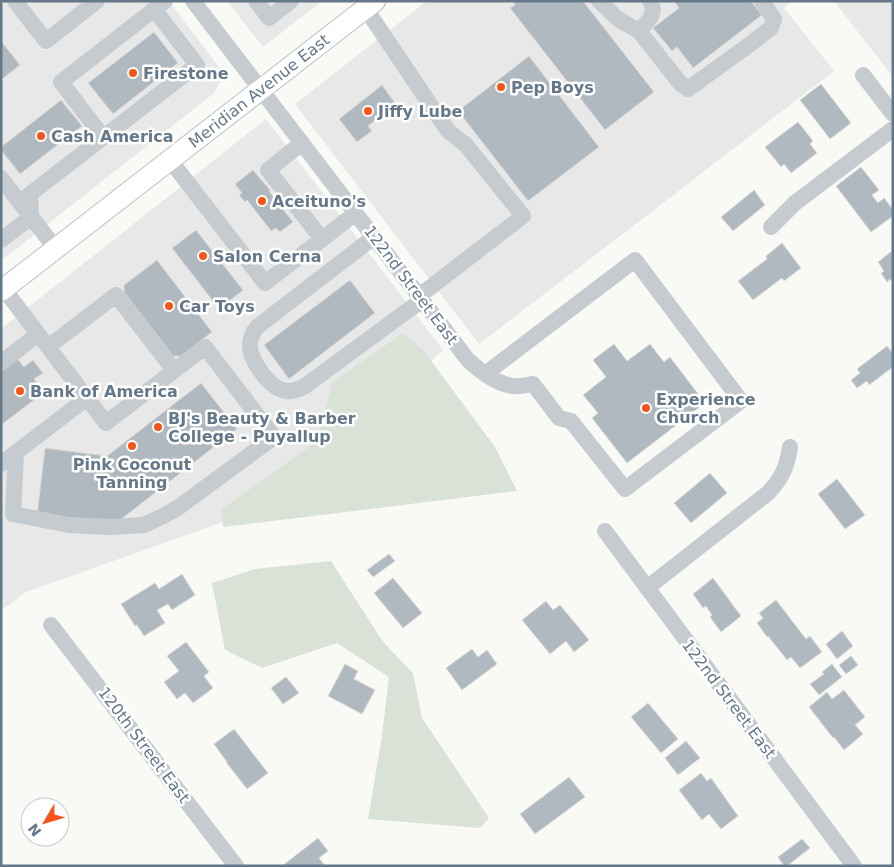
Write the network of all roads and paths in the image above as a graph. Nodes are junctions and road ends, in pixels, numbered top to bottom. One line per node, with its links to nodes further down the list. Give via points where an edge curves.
1 (15, 1): 2 (street, via 46,41)
2 (96, 1)
3 (256, 1): 4 (street, via 269,18)
4 (291, 1)
5 (599, 1): 11 (street, via 618,19)
6 (650, 1): 11 (street, via 653,6 651,18)
7 (762, 1): 11 (street, via 774,19 771,28 688,89)
8 (201, 4): 13 (street, 122nd Street East)
9 (159, 5): 16 (street, via 197,65); 16 (street, via 60,82)
10 (370, 5): 13 (main road, Meridian Avenue East); 28 (street, via 448,131 466,146 523,216)
11 (639, 31)
12 (863, 75): 14 (street)
13 (261, 90): 17 (street, 122nd Street East); 18 (main road, Meridian Avenue East)
14 (893, 114)
15 (893, 130): 22 (street, via 795,203)
16 (103, 137): 21 (street, via 30,194)
17 (302, 143): 20 (street, 122nd Street East); 24 (street, via 268,170)
18 (170, 160): 24 (street, via 265,283); 26 (main road, Meridian Avenue East)
19 (1, 178): 21 (street)
20 (356, 213): 23 (street, 122nd Street East); 24 (street)
21 (32, 217): 25 (street); 26 (street)
22 (771, 227)
23 (374, 237): 28 (street, 122nd Street East); 28 (street, via 257,327 252,333 250,346 261,371 274,386 288,392 305,386)
24 (322, 239)
25 (1, 240)
26 (56, 248): 27 (main road, Meridian Avenue East)
27 (2, 290): 29 (street)
28 (421, 298): 32 (street, 122nd Street East, via 468,360)
29 (43, 341): 30 (street); 31 (street, via 116,295); 33 (street)
30 (1, 363)
31 (174, 370): 33 (street, via 106,423); 35 (street, via 205,347 274,437 165,516 144,525 111,527 70,526 13,514)
32 (485, 374): 32 (street, 122nd Street East, via 513,386 533,384 559,418 571,421 625,489 741,401 635,260)
33 (87, 398): 35 (street)
34 (790, 447): 38 (street, via 786,468 768,493)
35 (16, 452): 36 (street)
36 (1, 464)
37 (605, 531): 38 (street, 122nd Street East)
38 (647, 588): 41 (street, 122nd Street East)
39 (51, 625): 40 (street, 120th Street East)
40 (236, 866)
41 (854, 866)

